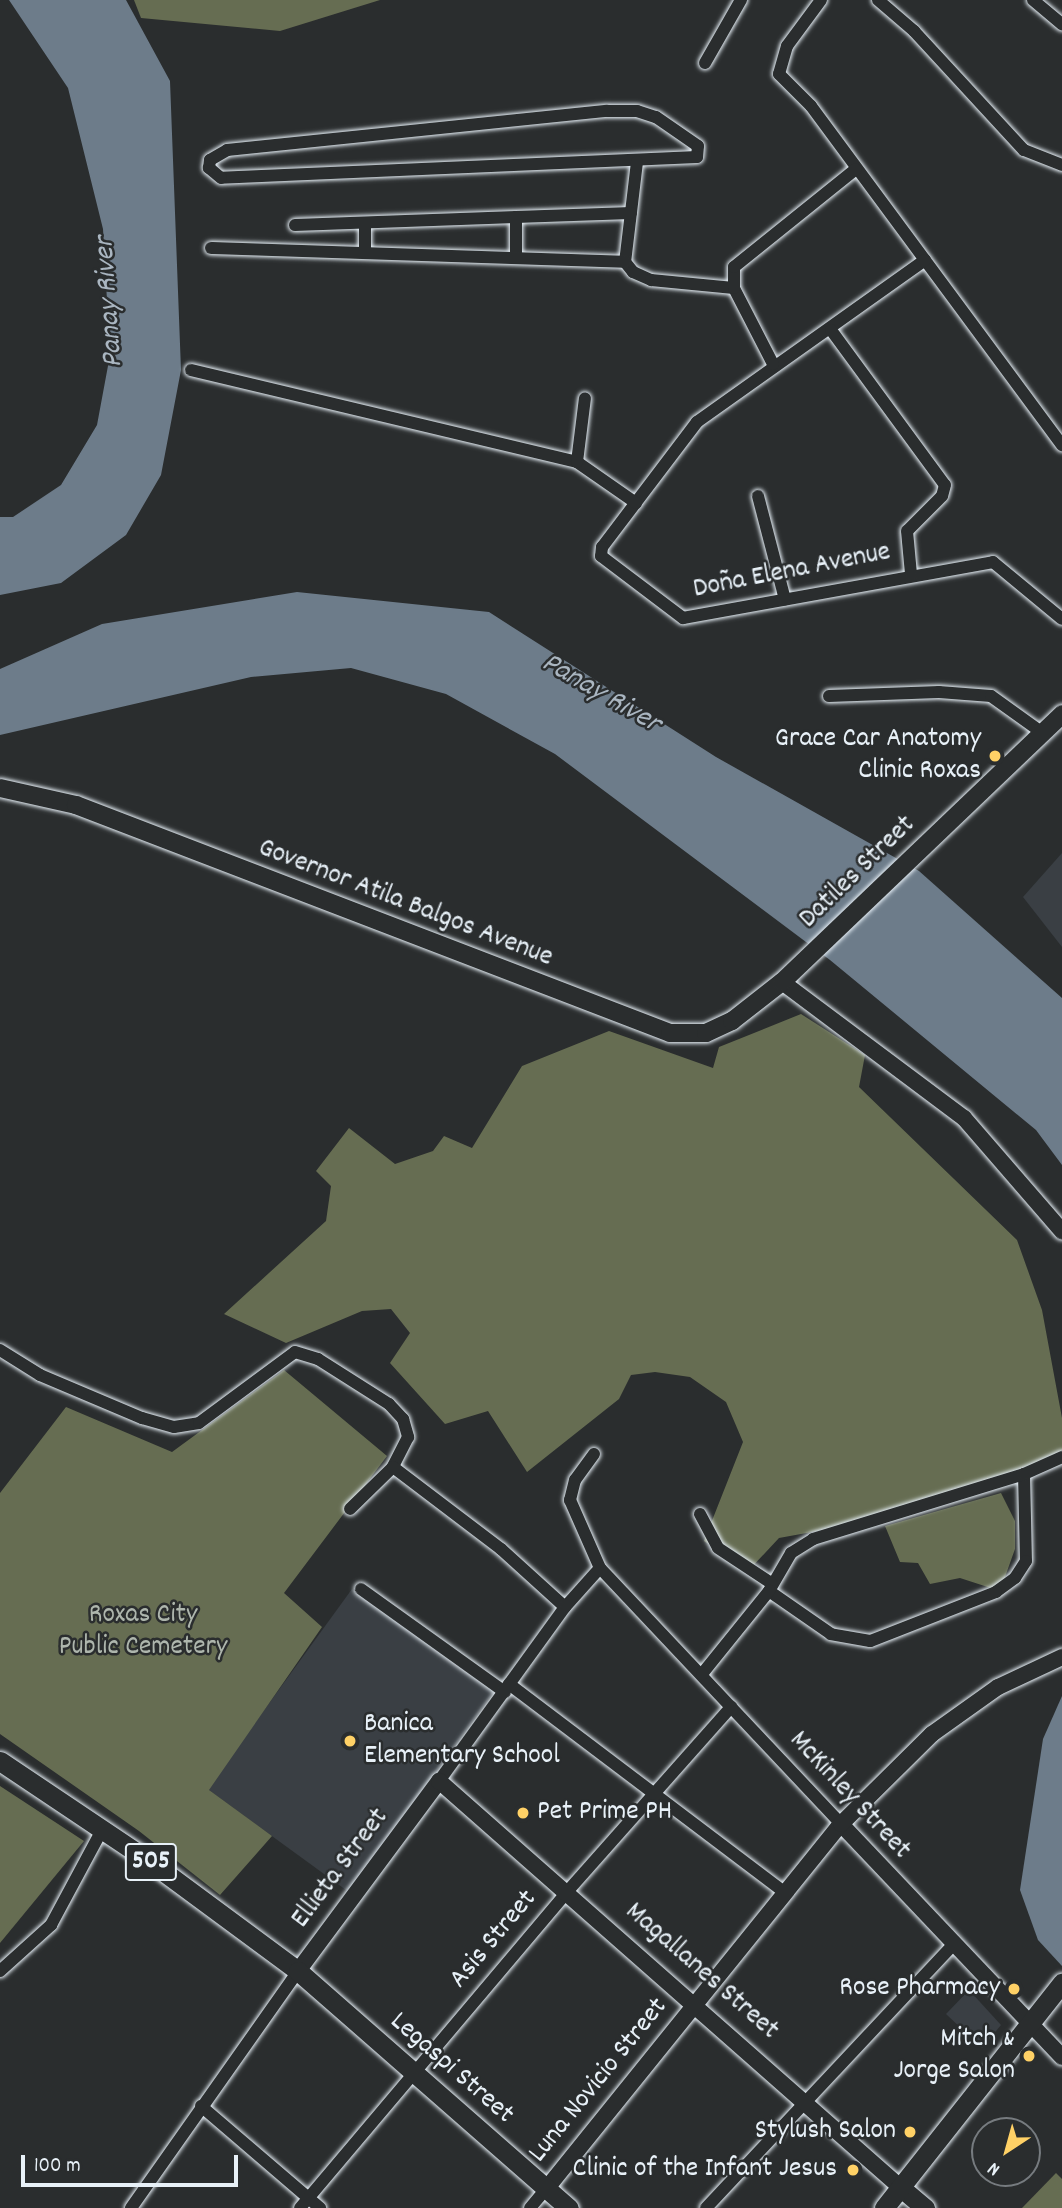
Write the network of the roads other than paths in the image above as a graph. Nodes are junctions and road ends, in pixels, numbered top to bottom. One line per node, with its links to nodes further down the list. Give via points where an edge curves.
1 (741, 0): 6 (street)
2 (821, 0): 9 (street, via 787,46 779,74 811,106)
3 (878, 0): 8 (street, via 914,31 1024,150)
4 (1033, 0): 5 (street)
5 (1062, 24)
6 (705, 63)
7 (637, 162): 7 (street, via 698,157 698,146 656,117 637,111 607,111 227,150 210,160 209,168 221,178); 10 (street)
8 (1062, 165)
9 (856, 169): 17 (street); 19 (street, via 734,267)
10 (631, 213): 11 (street); 18 (street)
11 (516, 217): 12 (street); 16 (street)
12 (365, 223): 13 (street); 15 (street)
13 (295, 225)
14 (211, 248): 15 (street)
15 (365, 251): 16 (street)
16 (516, 257): 18 (street)
17 (925, 260): 20 (street, Doña Elena Avenue); 24 (street)
18 (625, 262): 19 (street, via 651,280)
19 (734, 288): 21 (street)
20 (831, 330): 21 (street, Doña Elena Avenue); 28 (street, via 945,485 943,496 907,531)
21 (773, 364): 27 (street, Doña Elena Avenue, via 697,422)
22 (191, 370): 25 (street)
23 (585, 398): 25 (street)
24 (1062, 445)
25 (577, 462): 27 (street)
26 (758, 496): 29 (street)
27 (636, 503): 29 (street, Doña Elena Avenue, via 602,547 601,556 683,618)
28 (911, 574): 29 (street, Doña Elena Avenue); 30 (street, Doña Elena Avenue, via 993,562)
29 (785, 600)
30 (1062, 619)
31 (829, 696): 33 (street, via 939,692 991,696)
32 (1062, 714): 33 (main road, Datiles Street)
33 (1044, 734): 35 (main road, Datiles Street)
34 (0, 788): 35 (main road, Governor Atila Balgos Avenue, via 76,805 670,1033 706,1032 732,1021)
35 (782, 982): 36 (street, via 964,1118)
36 (1062, 1231)
37 (0, 1350): 40 (street, via 40,1375 174,1427 199,1423 295,1352 330,1367 389,1404 403,1419 408,1437)
38 (594, 1454): 44 (street, via 575,1480 570,1500)
39 (1062, 1457): 41 (street)
40 (393, 1467): 42 (street); 47 (street, via 501,1549)
41 (1024, 1474): 45 (street, via 813,1539 791,1553); 45 (street, via 1026,1561 996,1592 870,1641 831,1634)
42 (350, 1509)
43 (700, 1514): 45 (street, via 718,1548)
44 (600, 1568): 47 (street, Ellieta Street); 49 (street, McKinley Street)
45 (770, 1587): 49 (street)
46 (361, 1589): 50 (street)
47 (565, 1607): 50 (street, Ellieta Street)
48 (1062, 1657): 55 (street, Luna Novicio Street, via 998,1687 932,1734)
49 (702, 1674): 51 (street, McKinley Street)
50 (507, 1688): 53 (street, Ellieta Street); 54 (street)
51 (731, 1707): 54 (street, Asis Street); 55 (street, McKinley Street)
52 (0, 1761): 56 (main road, 505)
53 (439, 1781): 57 (street, Magallanes Street); 61 (street, Ellieta Street)
54 (656, 1795): 57 (street, Asis Street); 58 (street)
55 (841, 1824): 58 (street, Luna Novicio Street); 59 (street, McKinley Street)
56 (102, 1830): 60 (street, via 51,1925); 61 (main road, 505)
57 (566, 1892): 63 (street, Magallanes Street); 66 (street, Asis Street)
58 (785, 1893): 63 (street, Luna Novicio Street)
59 (953, 1945): 64 (street, McKinley Street); 67 (street)
60 (0, 1971)
61 (298, 1971): 66 (main road, Legaspi Street / 505); 68 (street, Ellieta Street)
62 (1062, 1983): 64 (main road)
63 (695, 2004): 67 (street, Magallanes Street); 70 (street, Luna Novicio Street)
64 (1030, 2024): 65 (street, McKinley Street); 69 (main road)
65 (1062, 2057)
66 (414, 2074): 70 (main road, Legaspi Street / 505); 71 (street, Asis Street)
67 (808, 2101): 69 (street, Magallanes Street); 76 (street)
68 (201, 2106): 71 (street); 72 (street, Ellieta Street)
69 (900, 2187): 77 (main road); 78 (main road, Magallanes Street)
70 (547, 2188): 74 (street, Luna Novicio Street); 75 (main road, Legaspi Street / 505)
71 (304, 2203): 73 (street)
72 (131, 2208)
73 (320, 2208)
74 (530, 2208)
75 (569, 2208)
76 (706, 2208)
77 (884, 2208)
78 (925, 2208)

